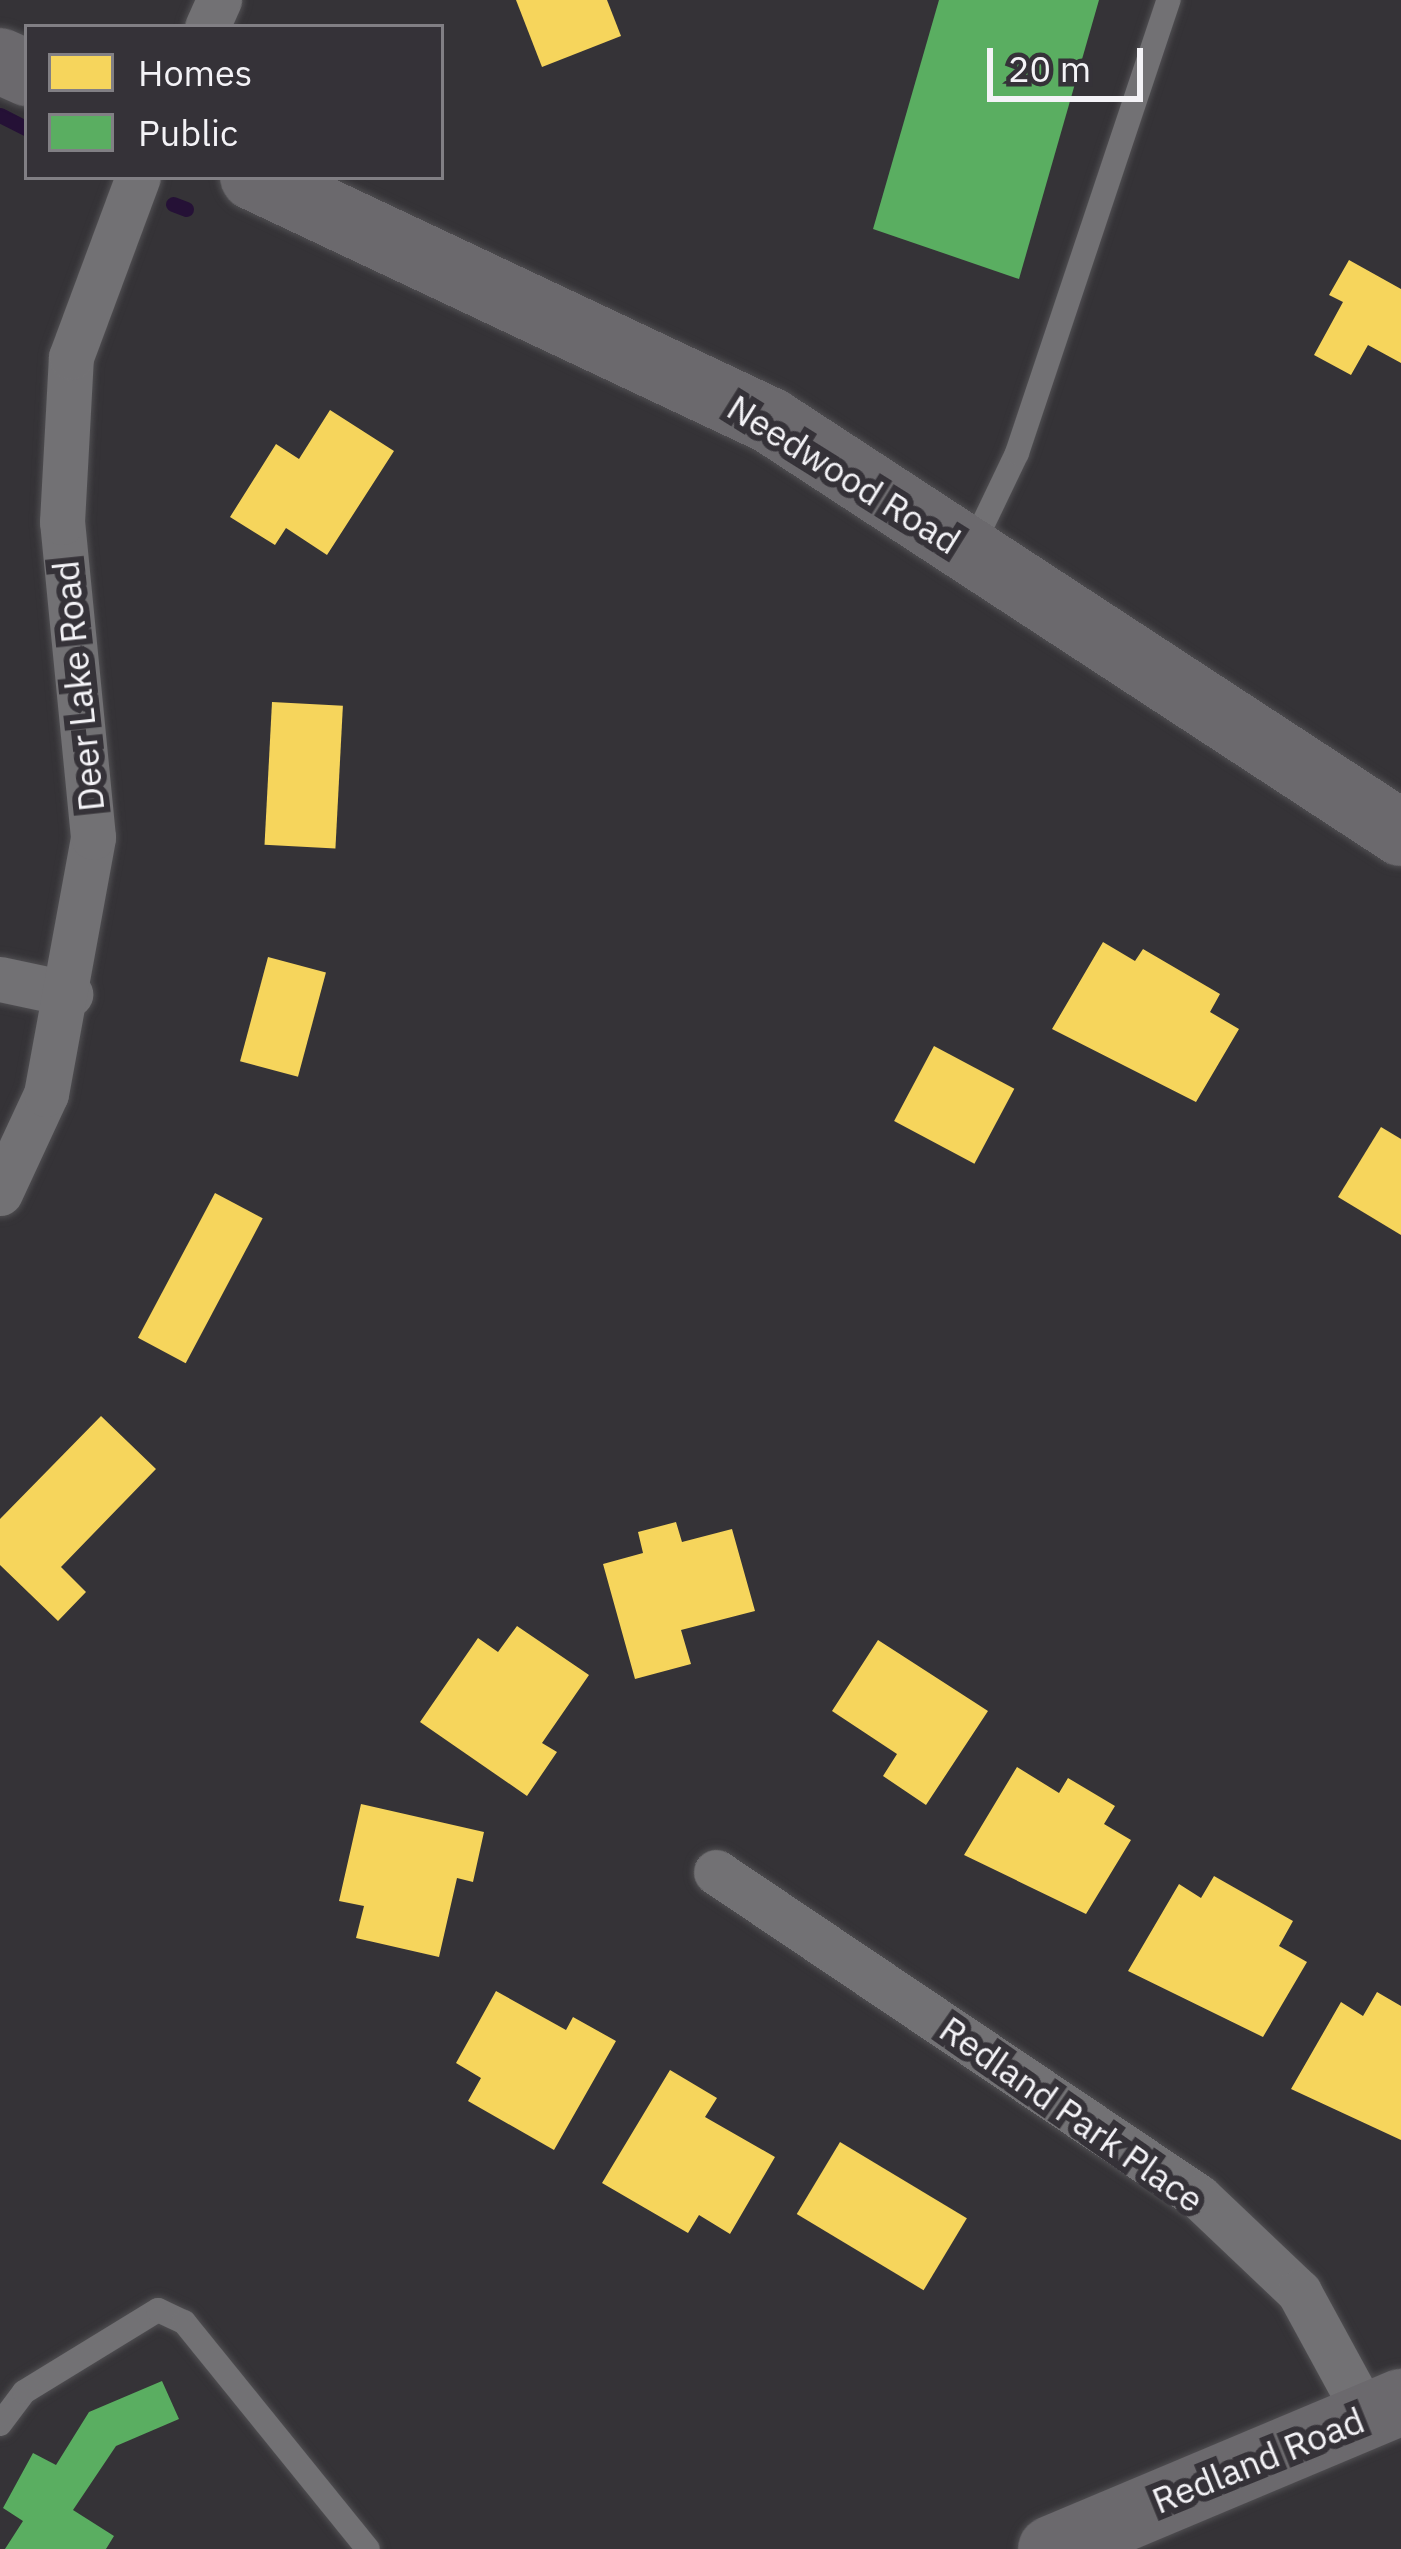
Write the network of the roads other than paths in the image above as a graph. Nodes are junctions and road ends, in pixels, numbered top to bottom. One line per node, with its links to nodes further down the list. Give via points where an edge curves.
1 (1169, 0): 4 (lane, via 1017,453)
2 (137, 180): 7 (street, Deer Lake Road, via 71,357 62,521 93,837)
3 (259, 180): 4 (street, Needwood Road, via 770,421)
4 (970, 551): 5 (street, Needwood Road)
5 (1401, 832)
6 (0, 979): 7 (street)
7 (70, 994): 8 (street, Deer Lake Road, via 46,1094)
8 (0, 1193)
9 (716, 1872): 10 (street, Redland Park Place, via 1199,2197 1299,2292)
10 (1383, 2409): 13 (street, Redland Road)
11 (0, 2423): 12 (lane, via 24,2392 158,2310 184,2322)
12 (368, 2549)
13 (1051, 2549)

